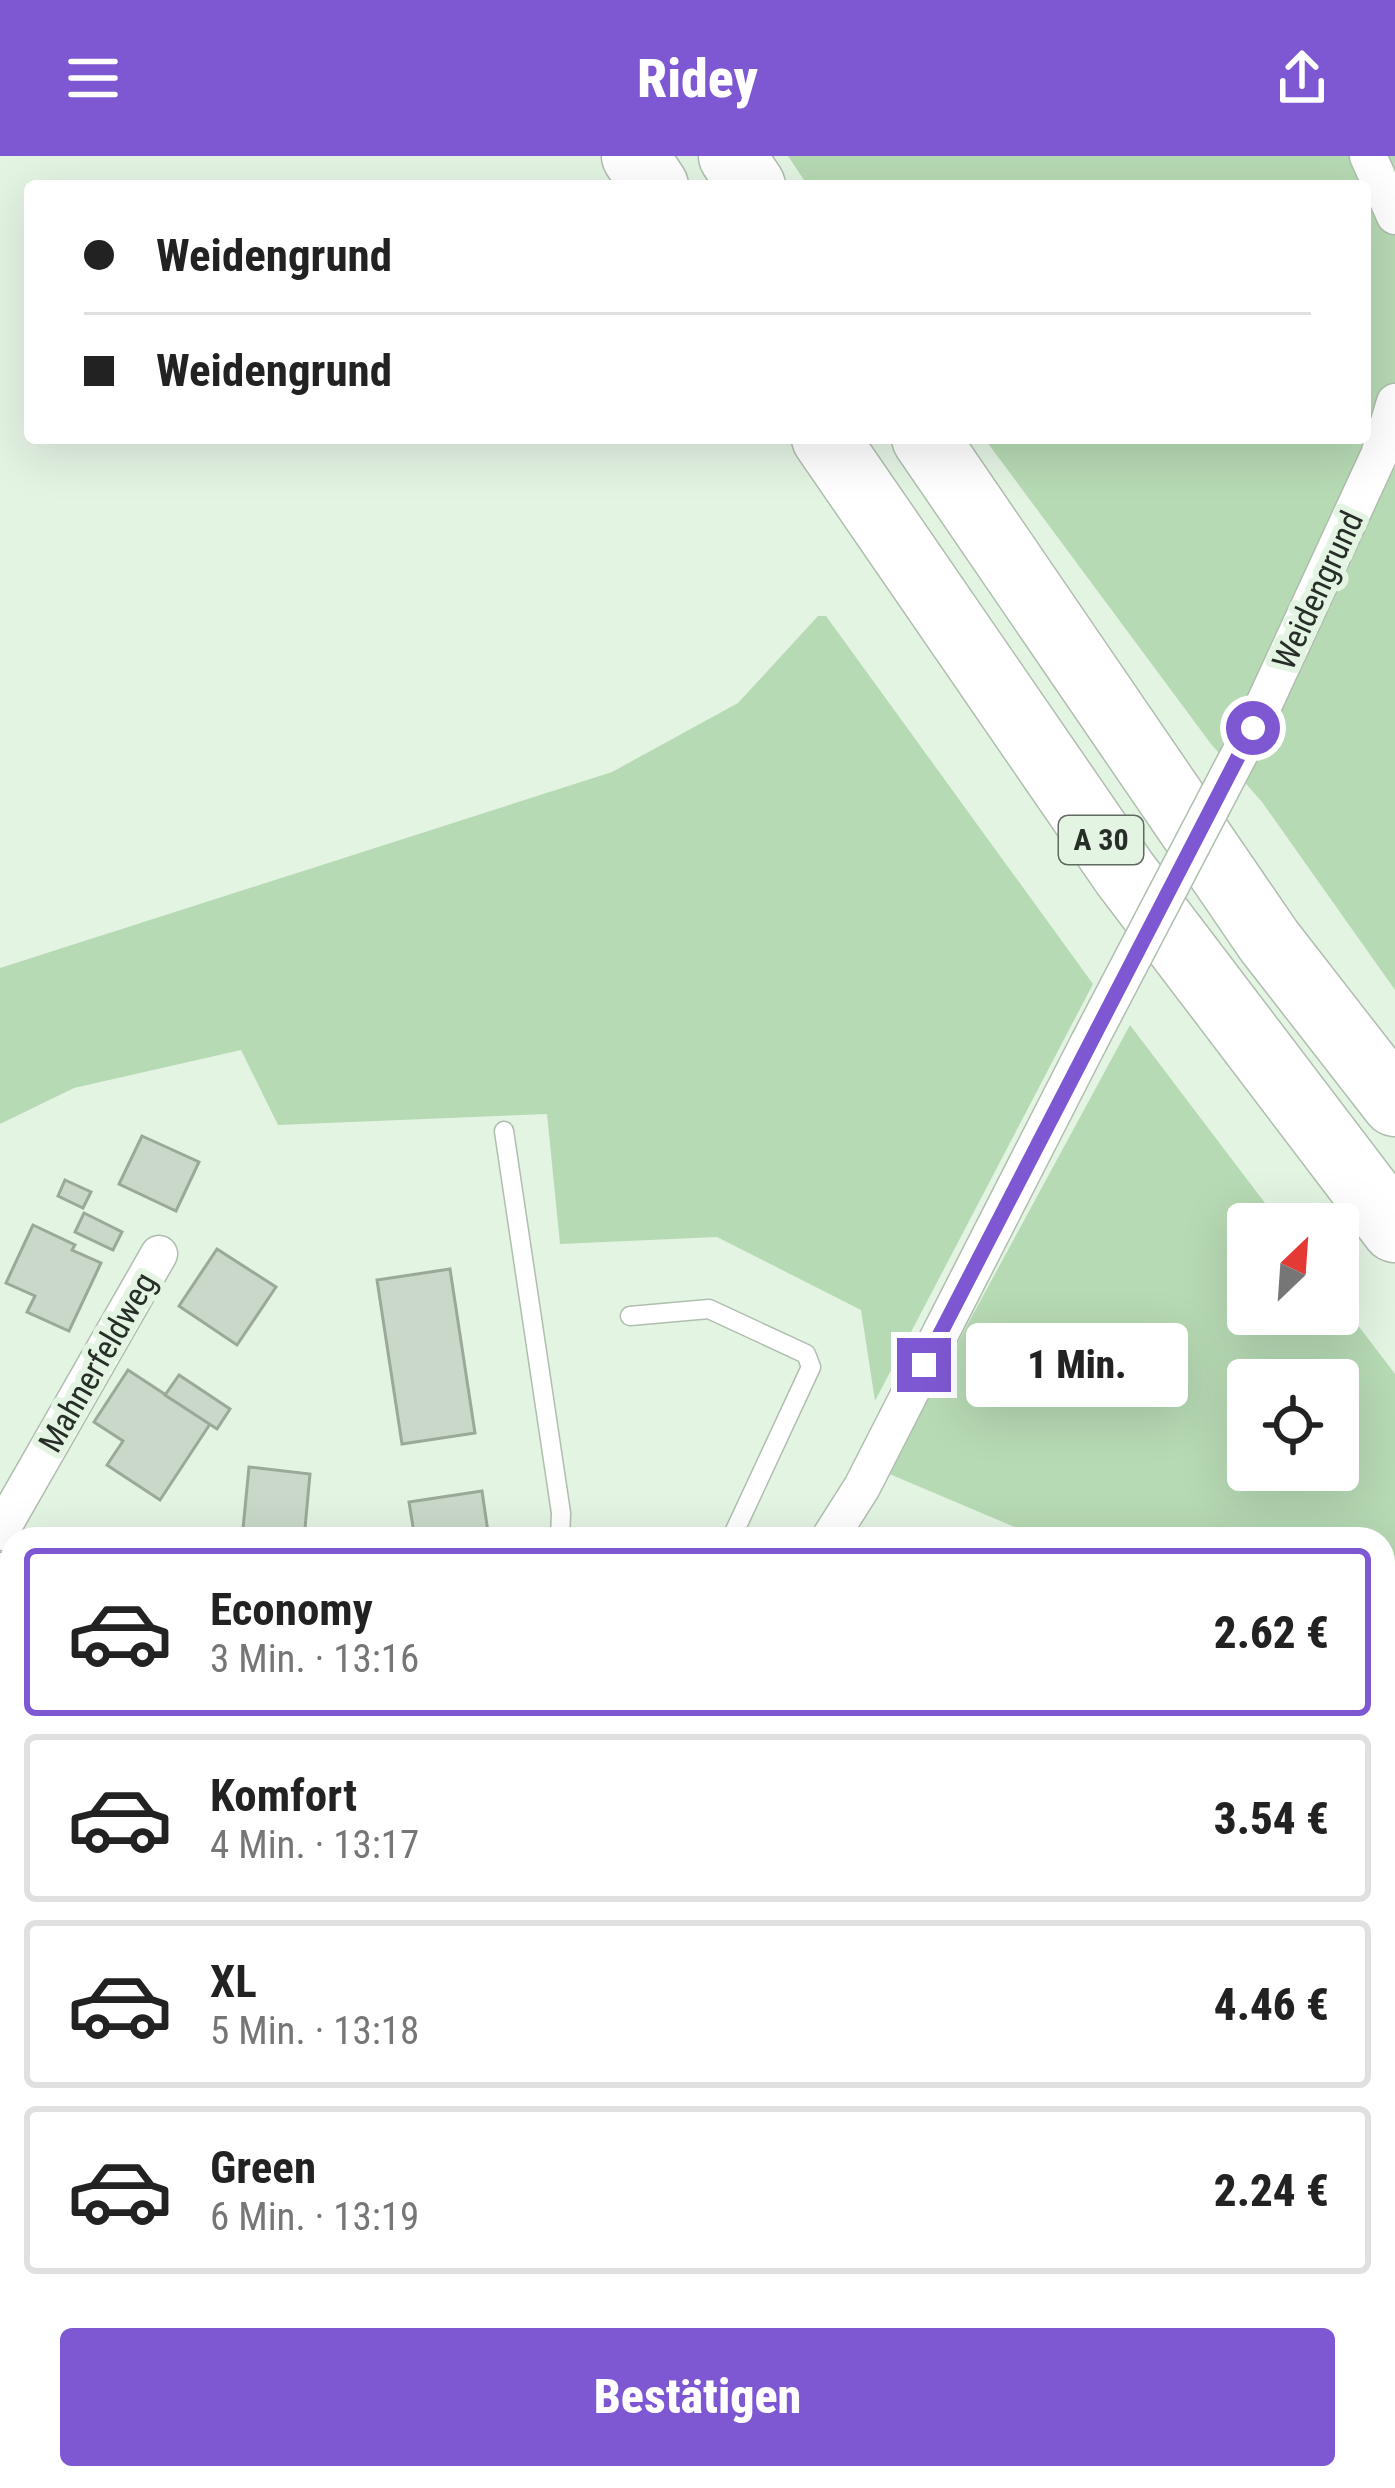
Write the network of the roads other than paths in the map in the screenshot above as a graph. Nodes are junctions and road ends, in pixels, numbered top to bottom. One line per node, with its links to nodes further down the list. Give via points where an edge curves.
1 (1368, 156): 2 (street)
2 (1395, 216)
3 (1395, 402): 14 (street, Weidengrund, bridge, via 1379,455 1253,728)
4 (829, 444): 8 (highway, A 30, via 1125,874)
5 (929, 444): 6 (highway, A 30, via 1270,941)
6 (1395, 1102)
7 (504, 1131): 12 (lane)
8 (1395, 1229)
9 (159, 1255): 11 (street, Mahnerfeldweg)
10 (630, 1316): 13 (lane, via 709,1309 806,1354 811,1367)
11 (3, 1527)
12 (560, 1527)
13 (737, 1527)
14 (836, 1527)

